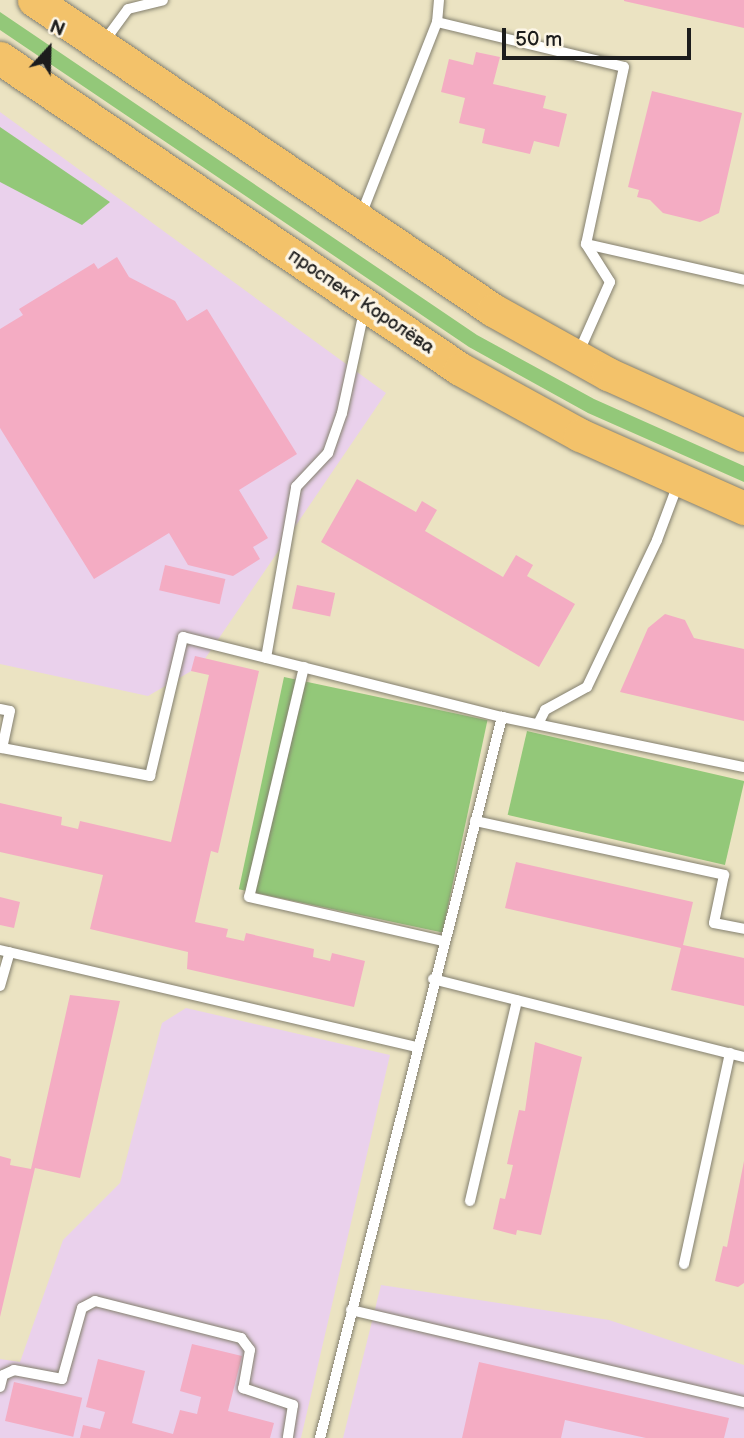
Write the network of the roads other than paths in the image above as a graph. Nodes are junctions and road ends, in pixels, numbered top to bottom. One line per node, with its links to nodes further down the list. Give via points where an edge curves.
1 (34, 0): 5 (main road)
2 (163, 0): 5 (lane, via 128,9)
3 (439, 0): 4 (lane)
4 (437, 22): 7 (lane); 8 (lane, via 624,68)
5 (101, 45): 7 (main road)
6 (0, 58): 10 (main road, проспект Королёва)
7 (359, 219): 11 (main road, via 493,310)
8 (586, 244): 9 (lane); 11 (lane, via 610,282)
9 (744, 280)
10 (365, 305): 13 (main road, проспект Королёва, via 460,369 580,435); 15 (lane, via 342,413 328,453 296,487)
11 (576, 357): 12 (main road)
12 (744, 435)
13 (679, 481): 14 (main road, проспект Королёва); 19 (lane, via 657,540 587,687 545,710)
14 (744, 508)
15 (266, 658): 16 (lane); 17 (lane, via 183,637 150,776 2,748 10,711)
16 (304, 667): 18 (lane); 23 (lane, via 249,897)
17 (0, 709)
18 (502, 717): 19 (lane); 21 (lane)
19 (538, 724): 20 (lane)
20 (744, 767)
21 (475, 821): 22 (lane, via 724,875 714,923); 23 (lane)
22 (744, 929)
23 (443, 941): 25 (lane)
24 (5, 951): 26 (lane); 28 (lane)
25 (433, 979): 27 (lane); 28 (lane)
26 (0, 986)
27 (517, 1000): 29 (lane); 31 (lane)
28 (416, 1048): 33 (lane)
29 (730, 1053): 30 (lane); 32 (lane)
30 (744, 1056)
31 (470, 1200)
32 (684, 1264)
33 (351, 1310): 35 (lane); 37 (lane)
34 (0, 1387): 36 (lane, via 3,1375 14,1370 62,1379 82,1308 95,1301 248,1343 243,1388 293,1405)
35 (744, 1402)
36 (288, 1438)
37 (320, 1438)

